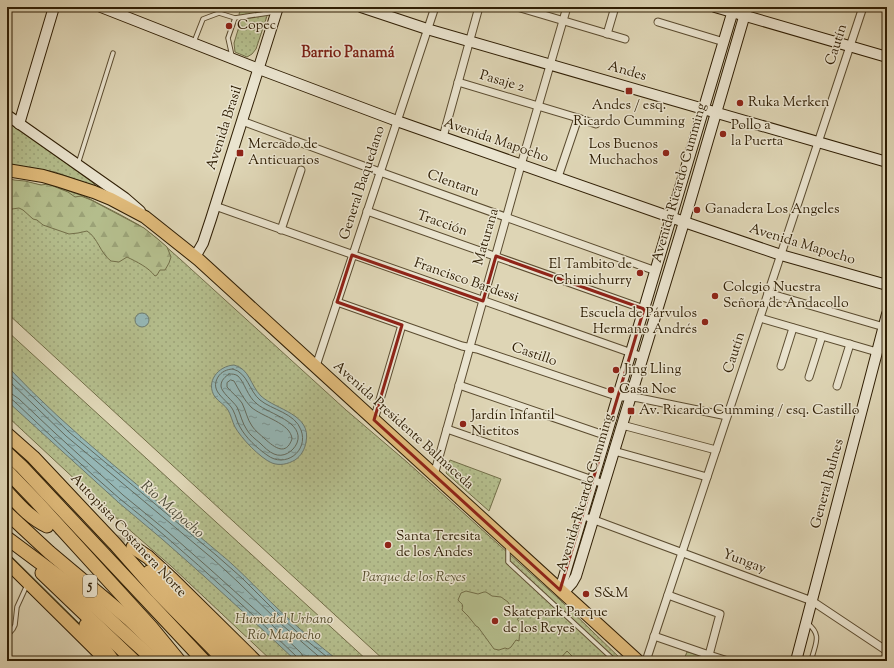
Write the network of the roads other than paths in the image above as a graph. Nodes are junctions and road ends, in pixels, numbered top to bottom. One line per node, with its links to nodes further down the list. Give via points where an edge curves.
1 (54, 7): 37 (main road)
2 (101, 7): 22 (main road, Avenida Mapocho)
3 (360, 7): 17 (main road, Andes)
4 (434, 7): 17 (street, General Baquedano)
5 (479, 7): 20 (street)
6 (518, 7): 15 (street)
7 (567, 7): 15 (street, Maturana)
8 (615, 7): 18 (street)
9 (715, 7): 12 (main road)
10 (863, 7): 23 (street, Cautín)
11 (277, 10): 14 (lane); 28 (main road, Avenida Brasil)
12 (733, 10): 13 (main road); 21 (main road, Avenida Ricardo Cumming)
13 (746, 11): 23 (main road); 32 (main road, Avenida Ricardo Cumming)
14 (235, 18): 22 (lane, via 219,13 203,18); 26 (lane, via 228,38)
15 (563, 21): 18 (street); 27 (street, Maturana)
16 (658, 22): 21 (street)
17 (428, 29): 20 (main road, Andes); 36 (street, General Baquedano)
18 (607, 34): 19 (street)
19 (625, 39)
20 (470, 41): 27 (main road, Andes); 29 (street)
21 (724, 42): 31 (main road, Avenida Ricardo Cumming)
22 (194, 43): 26 (main road, Avenida Mapocho)
23 (850, 46): 25 (main road); 40 (street, Cautín)
24 (113, 53): 42 (lane)
25 (887, 57)
26 (233, 58): 28 (main road, Avenida Mapocho)
27 (551, 64): 30 (street, Maturana); 31 (main road, Andes, via 639,92)
28 (259, 68): 35 (main road, Avenida Brasil); 36 (main road, Avenida Mapocho)
29 (458, 82): 30 (street, Pasaje 2); 39 (street)
30 (538, 106): 34 (street, Pasaje 2); 43 (street, Maturana)
31 (704, 109): 32 (main road, Andes); 52 (main road, Avenida Ricardo Cumming)
32 (716, 112): 40 (main road, Andes); 53 (main road, Avenida Ricardo Cumming)
33 (7, 115): 37 (main road, Avenida Presidente Balmaceda)
34 (578, 118): 38 (street, Pasaje 2); 47 (street)
35 (242, 120): 46 (street, Clentaru); 48 (main road, Avenida Brasil)
36 (397, 121): 39 (main road, Avenida Mapocho); 46 (street, General Baquedano)
37 (19, 124): 42 (main road, Avenida Presidente Balmaceda)
38 (596, 124)
39 (443, 137): 43 (main road, Avenida Mapocho)
40 (818, 143): 41 (main road, Andes); 56 (street, Cautín)
41 (887, 162)
42 (78, 165): 50 (main road, Avenida Presidente Balmaceda, via 125,198)
43 (521, 165): 47 (main road, Avenida Mapocho); 51 (street, Maturana)
44 (7, 170): 50 (main road, Avenida Presidente Balmaceda, via 43,176 78,186 111,199)
45 (301, 170): 54 (street)
46 (380, 172): 49 (street, General Baquedano); 51 (street, Clentaru)
47 (558, 177): 52 (main road, Avenida Mapocho)
48 (215, 206): 54 (street, Francisco Bardessi); 57 (main road, Avenida Brasil, via 203,243)
49 (367, 211): 55 (street, General Baquedano); 58 (street, Tracción)
50 (145, 217): 57 (main road, Avenida Presidente Balmaceda)
51 (507, 217): 58 (street, Maturana); 59 (street, Clentaru)
52 (672, 218): 53 (main road, Avenida Mapocho); 59 (main road, Avenida Ricardo Cumming)
53 (684, 222): 56 (main road, Avenida Mapocho); 75 (main road, Avenida Ricardo Cumming)
54 (281, 230): 55 (street, Francisco Bardessi)
55 (352, 255): 62 (street, Francisco Bardessi); 63 (street, General Baquedano)
56 (781, 255): 60 (main road, Avenida Mapocho); 61 (street, Cautín)
57 (195, 256): 76 (main road, Avenida Presidente Balmaceda)
58 (496, 256): 62 (street, Maturana); 64 (street, Tracción)
59 (656, 271): 64 (main road, Avenida Ricardo Cumming)
60 (887, 285)
61 (768, 293): 66 (street, Cautín); 68 (street)
62 (483, 301): 72 (street, Maturana); 74 (street, Francisco Bardessi)
63 (337, 302): 67 (street, Castillo); 76 (street, General Baquedano)
64 (644, 309): 74 (main road, Avenida Ricardo Cumming)
65 (887, 314): 68 (main road, General Bulnes)
66 (760, 318): 69 (street); 83 (street, Cautín)
67 (402, 325): 72 (street, Castillo); 84 (street)
68 (884, 327): 73 (main road, General Bulnes)
69 (793, 328): 70 (street); 77 (street)
70 (822, 336): 71 (street); 78 (street)
71 (850, 344): 73 (street); 80 (street)
72 (470, 348): 79 (street, Maturana); 81 (street, Castillo)
73 (877, 352): 111 (main road, General Bulnes)
74 (631, 353): 75 (street, Francisco Bardessi); 81 (main road, Avenida Ricardo Cumming)
75 (643, 357): 82 (main road, Avenida Ricardo Cumming)
76 (316, 366): 84 (main road, Avenida Presidente Balmaceda)
77 (781, 366)
78 (809, 377)
79 (459, 385): 86 (street, Maturana); 88 (street)
80 (837, 386)
81 (619, 397): 82 (street, Castillo); 88 (main road, Avenida Ricardo Cumming)
82 (631, 397): 83 (street, Castillo); 85 (main road, Avenida Ricardo Cumming)
83 (727, 416): 89 (street, Cautín)
84 (374, 420): 93 (main road, Avenida Presidente Balmaceda)
85 (622, 425): 89 (street); 90 (main road, Avenida Ricardo Cumming)
86 (447, 429): 93 (street, Maturana); 95 (street)
87 (7, 434): 103 (highway, Autopista Costanera Norte, via 29,453)
88 (607, 436): 95 (main road, Avenida Ricardo Cumming)
89 (716, 450): 94 (street, Cautín)
90 (614, 451): 94 (street); 96 (main road, Avenida Ricardo Cumming)
91 (7, 453): 123 (highway)
92 (7, 471): 122 (highway, via 151,627)
93 (434, 475): 102 (main road, Avenida Presidente Balmaceda)
94 (707, 477): 105 (street, Cautín)
95 (594, 481): 96 (street); 100 (main road, Avenida Ricardo Cumming)
96 (604, 484): 100 (main road, Avenida Ricardo Cumming)
97 (7, 492): 98 (highway, via 30,516 49,526 32,522)
98 (7, 504)
99 (7, 513): 121 (highway, 5, via 130,620)
100 (588, 517): 105 (street, Yungay); 109 (main road, Avenida Ricardo Cumming)
101 (7, 539): 107 (highway, 5); 120 (highway, via 74,588)
102 (508, 542): 109 (main road, Avenida Presidente Balmaceda); 127 (lane, via 508,562)
103 (115, 544): 124 (highway, Autopista Costanera Norte, via 158,593); 125 (highway, via 171,591)
104 (133, 547): 126 (highway, via 173,580)
105 (682, 552): 110 (street, Cautín); 111 (street, Yungay)
106 (7, 562): 108 (main road)
107 (50, 581): 118 (highway); 119 (highway, 5)
108 (28, 583): 113 (lane, via 19,600 15,625); 117 (main road)
109 (562, 592): 128 (main road, Avenida Presidente Balmaceda)
110 (668, 595): 114 (street, Cautín); 116 (street, via 720,614)
111 (812, 601): 112 (main road, General Bulnes); 115 (street, Yungay)
112 (806, 622): 132 (main road, General Bulnes); 133 (lane, via 815,630 817,637)
113 (7, 636)
114 (654, 636): 116 (street); 129 (street, Cautín)
115 (887, 651)
116 (709, 655): 130 (street); 131 (street)
117 (107, 661)
118 (113, 661)
119 (134, 661)
120 (155, 661)
121 (172, 661)
122 (179, 661)
123 (204, 661)
124 (225, 661)
125 (241, 661)
126 (255, 661)
127 (615, 661)
128 (638, 661)
129 (646, 661)
130 (703, 661)
131 (728, 661)
132 (796, 661)
133 (811, 661)

